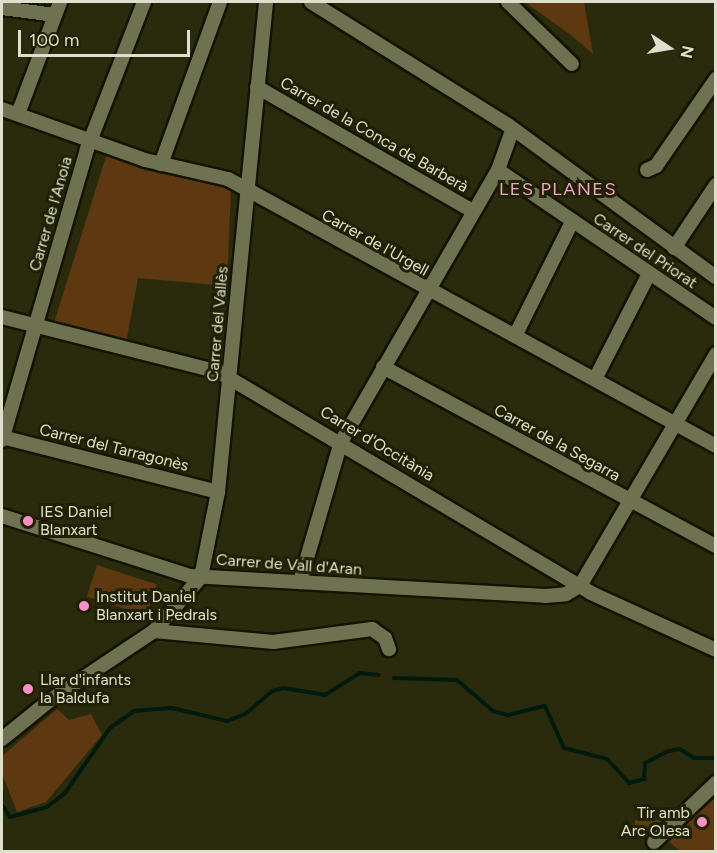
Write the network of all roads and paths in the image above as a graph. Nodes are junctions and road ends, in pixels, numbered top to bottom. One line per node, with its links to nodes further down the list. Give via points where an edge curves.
1 (60, 2): 8 (street)
2 (144, 2): 15 (street, Carrer de l'Anoia)
3 (220, 2): 16 (street)
4 (266, 2): 11 (street, Carrer del Vallès)
5 (311, 2): 14 (street)
6 (508, 2): 9 (street)
7 (2, 8): 8 (street)
8 (55, 15): 13 (street)
9 (572, 64)
10 (716, 79): 17 (street, via 656,166)
11 (257, 87): 20 (street, Carrer del Vallès); 21 (street, Carrer de la Conca de Barberà)
12 (2, 109): 13 (street, Carrer de l'Urgell)
13 (18, 114): 15 (street, Carrer de l'Urgell)
14 (512, 131): 18 (street); 23 (street, Carrer del Priorat)
15 (91, 137): 16 (street, Carrer de l'Urgell); 29 (street, Carrer de l'Anoia)
16 (160, 164): 20 (street, Carrer de l'Urgell, via 228,179)
17 (647, 170)
18 (498, 171): 21 (street); 22 (street, Carrer del Priorat)
19 (716, 185): 23 (street)
20 (248, 189): 26 (street, Carrer de l'Urgell); 33 (street, Carrer del Vallès)
21 (473, 212): 26 (street)
22 (572, 222): 24 (street, Carrer del Priorat); 30 (street)
23 (674, 248): 25 (street, Carrer del Priorat)
24 (649, 274): 28 (street, Carrer del Priorat); 34 (street)
25 (716, 277)
26 (426, 291): 30 (street, Carrer de l'Urgell); 32 (street)
27 (2, 317): 29 (street, Carrer d'Occitània)
28 (716, 318)
29 (35, 328): 33 (street, Carrer d'Occitània); 36 (street, Carrer de l'Anoia)
30 (515, 336): 34 (street, Carrer de l'Urgell)
31 (714, 359): 35 (street)
32 (383, 367): 37 (street); 40 (street, Carrer de la Segarra)
33 (230, 377): 37 (street, Carrer d'Occitània); 39 (street, Carrer del Vallès)
34 (595, 380): 35 (street, Carrer de l'Urgell)
35 (674, 423): 38 (street, Carrer de l'Urgell); 40 (street)
36 (2, 438): 39 (street, Carrer del Tarragonès)
37 (341, 442): 44 (street); 45 (street, Carrer d'Occitània)
38 (716, 446)
39 (218, 492): 43 (street, Carrer del Vallès)
40 (628, 501): 42 (street, Carrer de la Segarra); 45 (street)
41 (2, 516): 43 (street, Carrer de Vall d'Aran)
42 (716, 546)
43 (201, 576): 44 (street, Carrer de Vall d'Aran); 46 (street, Carrer del Vallès)
44 (300, 582): 45 (street, Carrer de Vall d'Aran, via 545,596 566,594)
45 (580, 586): 48 (street, Carrer d'Occitània)
46 (154, 632): 47 (street, via 273,642 372,629 386,638); 49 (street, Carrer del Vallès, via 49,701)
47 (389, 649)
48 (716, 650)
49 (2, 739)
50 (716, 783): 51 (street)
51 (654, 842)

